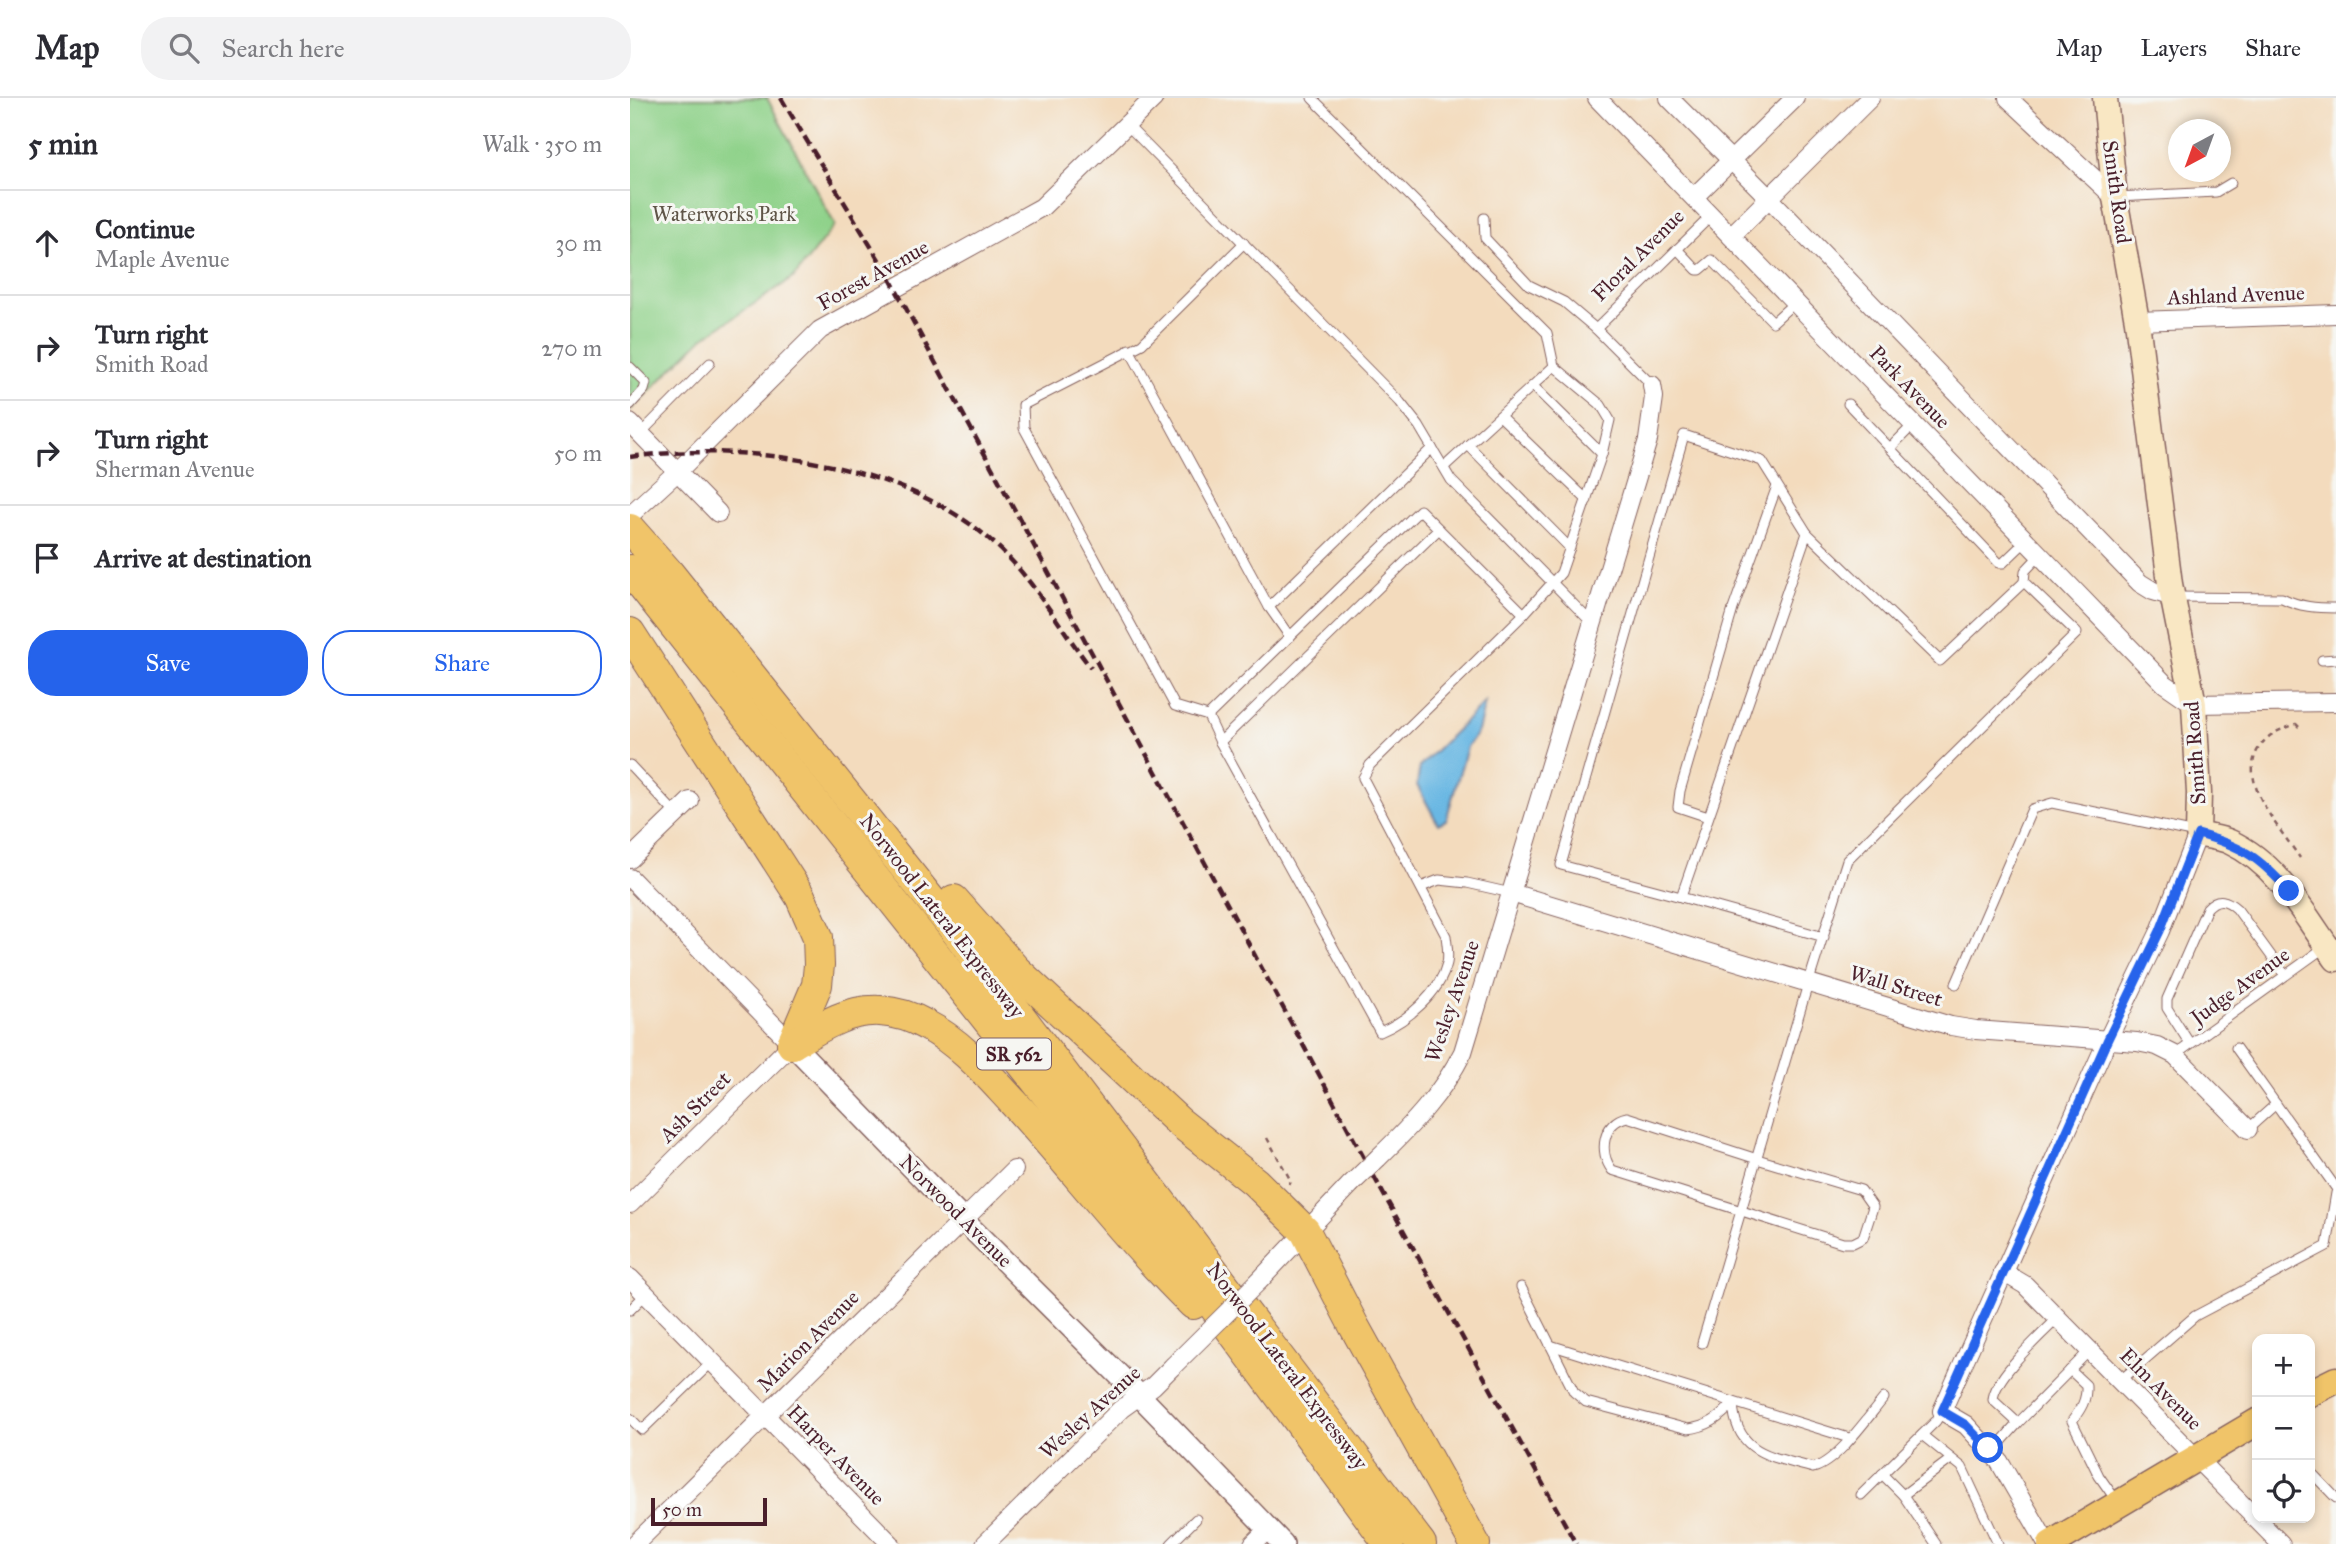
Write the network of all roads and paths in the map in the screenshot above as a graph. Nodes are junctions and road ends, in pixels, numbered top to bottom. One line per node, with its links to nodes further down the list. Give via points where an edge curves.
1 (1154, 98): 9 (street, Forest Avenue)
2 (1312, 98): 26 (lane, via 1547,334)
3 (1597, 98): 12 (street, Park Avenue)
4 (1669, 98): 10 (street, Park Avenue)
5 (1795, 98): 10 (street, Floral Avenue)
6 (1870, 98): 13 (street)
7 (2008, 98): 14 (street)
8 (2105, 98): 14 (main road, Smith Road)
9 (1127, 125): 18 (lane); 40 (street, Forest Avenue, via 1042,207 820,330)
10 (1732, 160): 12 (street, Floral Avenue); 13 (street, Park Avenue)
11 (2231, 183): 14 (lane, via 2216,192)
12 (1694, 197): 15 (street, Park Avenue)
13 (1769, 198): 17 (street); 54 (street, Park Avenue, via 2140,583)
14 (2115, 198): 22 (main road, Smith Road)
15 (1712, 215): 17 (street, Park Avenue); 19 (lane, Floral Avenue)
16 (1484, 218): 23 (lane, via 1485,238 1529,285 1564,302)
17 (1731, 236): 20 (street, Park Avenue)
18 (1244, 243): 24 (lane, via 1153,335); 36 (lane, via 1400,402)
19 (1677, 249): 20 (lane, via 1697,270 1712,260 1773,322); 23 (lane, Floral Avenue)
20 (1795, 302): 33 (street, Park Avenue)
21 (2336, 314): 22 (street, Ashland Avenue)
22 (2137, 321): 54 (main road, Smith Road)
23 (1596, 329): 28 (lane)
24 (1129, 349): 55 (lane); 65 (lane, via 1023,405 1024,428 1175,706)
25 (710, 363): 34 (lane)
26 (1554, 366): 29 (lane); 38 (lane, via 1601,405 1610,420)
27 (630, 367): 31 (lane, via 646,383)
28 (1652, 385): 58 (street, Wesley Avenue, via 1648,440)
29 (1533, 386): 32 (lane); 38 (lane)
30 (1848, 404): 37 (lane)
31 (630, 405)
32 (1500, 416): 35 (lane); 42 (lane)
33 (1914, 424): 37 (lane); 48 (street, Park Avenue)
34 (635, 428): 40 (street)
35 (1468, 445): 39 (lane); 49 (lane)
36 (1432, 447): 39 (lane); 55 (lane)
37 (1890, 448): 48 (lane, via 1999,564)
38 (1602, 454): 42 (lane)
39 (1444, 467): 53 (lane, via 1451,480)
40 (678, 471): 43 (street); 44 (street, Forest Avenue)
41 (1777, 486): 47 (lane); 72 (lane, via 1733,609 1680,791 1678,807); 79 (lane, via 1762,461 1684,435 1561,865)
42 (1587, 500): 49 (lane)
43 (718, 513)
44 (630, 515)
45 (630, 529): 67 (highway, Norwood Lateral Expressway / SR 562)
46 (1439, 529): 57 (lane); 60 (lane, via 1420,510); 68 (lane)
47 (1807, 533): 52 (lane, via 1940,661); 72 (lane)
48 (2027, 540): 50 (street, Park Avenue)
49 (1570, 548): 53 (lane)
50 (2041, 554): 52 (lane, via 2025,571); 64 (street, Park Avenue, via 2165,684)
51 (630, 570): 113 (highway, Norwood Lateral Expressway / SR 562, via 1198,1285)
52 (2025, 582): 80 (lane, via 2077,633 1847,860)
53 (1552, 583): 57 (lane); 58 (lane)
54 (2173, 597): 56 (lane, via 2282,598 2308,608); 64 (main road, Smith Road)
55 (1269, 607): 60 (lane)
56 (2336, 608)
57 (1524, 614): 77 (lane, via 1370,765 1363,778)
58 (1592, 624): 78 (street, Wesley Avenue)
59 (630, 633): 86 (highway, via 800,896 818,937 817,985)
60 (1290, 636): 65 (lane)
61 (2336, 659): 62 (lane)
62 (2322, 660)
63 (2336, 702): 64 (street)
64 (2194, 704): 73 (main road, Smith Road)
65 (1208, 716): 68 (lane)
66 (2299, 727): 74 (path, via 2296,724 2272,735 2252,767 2256,793)
67 (795, 730): 101 (highway, via 1016,970); 144 (highway, Norwood Lateral Expressway / SR 562, via 962,940)
68 (1220, 742): 77 (lane, via 1380,1031 1398,1024 1438,986 1447,962 1446,936)
69 (630, 765): 71 (lane)
70 (690, 801): 71 (street)
71 (676, 814): 75 (street)
72 (1708, 817): 79 (lane)
73 (2198, 834): 81 (main road, via 2230,842 2266,865); 84 (lane, via 2052,803 2032,809); 85 (street, Smith Road, via 2160,931)
74 (2300, 858)
75 (630, 859)
76 (630, 878): 86 (street, Norwood Avenue)
77 (1421, 887): 78 (lane, via 1439,880)
78 (1511, 893): 83 (street, Wall Street); 101 (street, Wesley Avenue, bridge, via 1463,1052 1450,1079 1431,1104)
79 (1681, 897): 80 (lane)
80 (1824, 937): 83 (lane)
81 (2331, 952): 82 (lane, Judge Avenue)
82 (2285, 975): 87 (lane, Judge Avenue); 87 (lane, via 2237,909 2228,901 2212,902 2166,999)
83 (1808, 984): 85 (street, Wall Street, via 1951,1026); 93 (lane)
84 (1956, 984)
85 (2107, 1041): 89 (street, Wall Street, via 2157,1046); 102 (street, Smith Road)
86 (792, 1044): 98 (street, Ash Street); 100 (street, Norwood Avenue); 113 (highway, via 829,1022 879,1011 927,1025 950,1041 1056,1149 1161,1273)
87 (2190, 1044): 89 (lane, Judge Avenue)
88 (2236, 1048): 90 (lane)
89 (2175, 1055): 91 (street, Wall Street)
90 (2276, 1104): 91 (lane); 95 (lane)
91 (2248, 1129)
92 (1267, 1138): 96 (path, via 1291,1181)
93 (1757, 1159): 99 (lane); 99 (lane, via 1861,1190 1873,1208 1863,1238 1853,1243); 99 (lane, via 1627,1118 1616,1119 1610,1126 1603,1151 1612,1170)
94 (1014, 1170): 100 (street, Marion Avenue)
95 (2336, 1188)
96 (1284, 1191)
97 (2336, 1194): 115 (lane, via 2327,1246 2195,1316)
98 (630, 1204)
99 (1741, 1212): 108 (lane)
100 (963, 1220): 117 (street, Norwood Avenue); 121 (street, Marion Avenue)
101 (1305, 1231): 117 (street, Wesley Avenue, bridge); 145 (highway)
102 (2003, 1272): 107 (street, Elm Avenue, via 2025,1285); 120 (street, Smith Road)
103 (630, 1278): 105 (street, Harper Avenue)
104 (1521, 1287): 109 (lane)
105 (646, 1294): 106 (lane); 111 (street, Harper Avenue)
106 (630, 1310)
107 (2058, 1318): 110 (street, Elm Avenue); 123 (lane, via 1993,1390 1993,1400)
108 (1702, 1343)
109 (1550, 1345): 119 (lane); 119 (lane, via 1574,1392 1586,1402 1688,1429 1704,1426 1724,1414)
110 (2090, 1350): 112 (lane); 115 (street, Elm Avenue)
111 (713, 1361): 121 (street, Harper Avenue); 122 (lane, via 642,1430)
112 (2070, 1370): 123 (lane); 135 (lane, via 2085,1385 2086,1395 2072,1421)
113 (1262, 1373): 143 (highway, Norwood Lateral Expressway / SR 562)
114 (2336, 1380): 116 (main road)
115 (2120, 1381): 128 (street, Elm Avenue)
116 (2315, 1390)
117 (1139, 1395): 137 (street, Norwood Avenue); 140 (street, Wesley Avenue)
118 (1884, 1398): 126 (lane)
119 (1733, 1402): 126 (lane); 126 (lane, via 1740,1432 1760,1453 1813,1468 1822,1466)
120 (1942, 1411): 125 (lane, Smith Road); 127 (street, via 1966,1425)
121 (765, 1415): 138 (street, Marion Avenue); 139 (street, Harper Avenue)
122 (630, 1418)
123 (2018, 1423): 127 (lane)
124 (2252, 1425): 128 (main road)
125 (1922, 1435): 129 (lane); 130 (lane, Smith Road)
126 (1849, 1438)
127 (1992, 1452): 148 (street)
128 (2196, 1457): 135 (main road); 149 (street, Elm Avenue)
129 (1951, 1459): 133 (lane); 147 (lane, via 1962,1468)
130 (1882, 1474): 132 (lane, Smith Road); 133 (lane)
131 (2315, 1476): 134 (lane)
132 (1861, 1495)
133 (1903, 1495): 146 (lane)
134 (2335, 1496)
135 (2118, 1504): 148 (main road)
136 (1196, 1519): 141 (lane)
137 (1275, 1536): 142 (street)
138 (635, 1544)
139 (891, 1544)
140 (985, 1544)
141 (1171, 1544)
142 (1253, 1544)
143 (1389, 1544)
144 (1422, 1544)
145 (1475, 1544)
146 (1936, 1544)
147 (1998, 1544)
148 (2049, 1544)
149 (2281, 1544)

